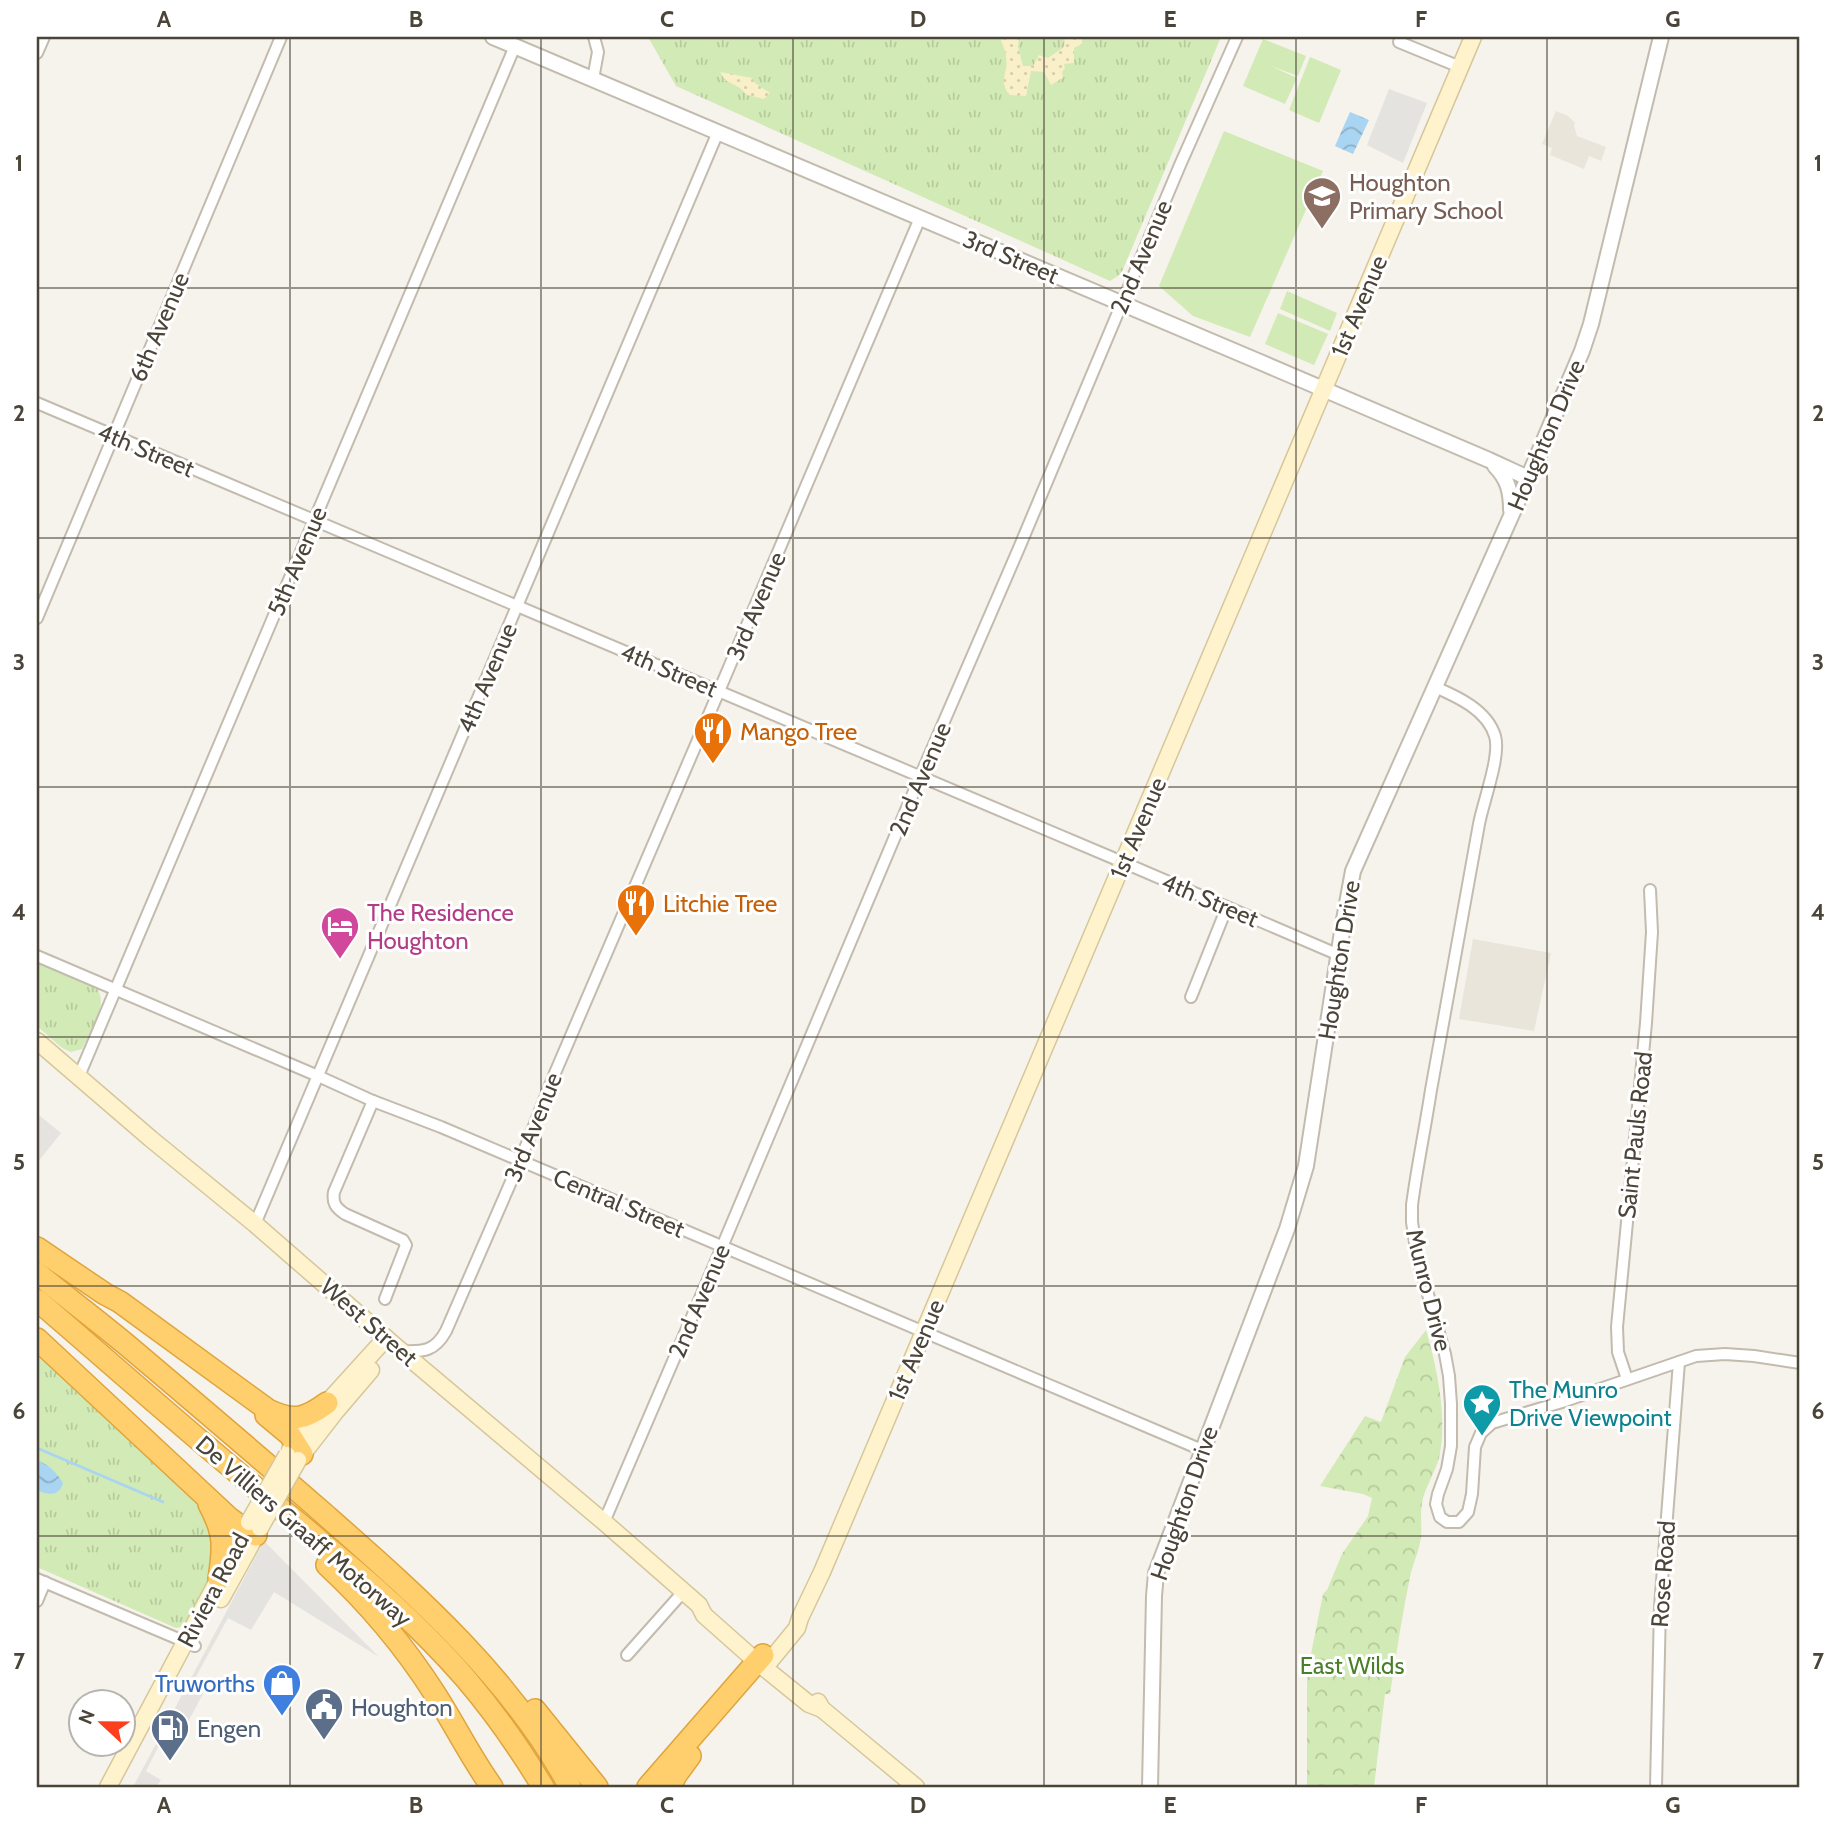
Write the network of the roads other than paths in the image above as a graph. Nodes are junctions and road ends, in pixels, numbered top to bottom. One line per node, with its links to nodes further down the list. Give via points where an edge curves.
1 (44, 37): 10 (street)
2 (281, 37): 18 (street, 6th Avenue)
3 (494, 37): 9 (street, 3rd Street)
4 (594, 37): 12 (street, via 598,52)
5 (1237, 37): 15 (street, 2nd Avenue)
6 (1473, 37): 11 (main road, 1st Avenue)
7 (1661, 37): 20 (street, Houghton Drive, via 1591,324)
8 (1399, 42): 11 (street)
9 (515, 46): 12 (street, 3rd Street); 22 (street, 5th Avenue)
10 (37, 53)
11 (1460, 68): 16 (main road, 1st Avenue)
12 (593, 79): 13 (street, 3rd Street)
13 (718, 132): 14 (street, 3rd Street); 23 (street, 4th Avenue)
14 (920, 218): 15 (street, 3rd Street); 26 (street, 3rd Avenue)
15 (1122, 304): 16 (street, 3rd Street); 27 (street, 2nd Avenue)
16 (1324, 389): 19 (street, 3rd Street); 28 (main road, 1st Avenue)
17 (37, 403): 18 (street, 4th Street)
18 (113, 435): 22 (street, 4th Street); 24 (street, 6th Avenue)
19 (1489, 460): 20 (street, 3rd Street); 21 (street, via 1508,483)
20 (1528, 478): 21 (street, Houghton Drive)
21 (1511, 515): 25 (street, Houghton Drive)
22 (315, 520): 23 (street, 4th Street); 33 (street, 5th Avenue)
23 (517, 607): 26 (street, 4th Street); 37 (street, 4th Avenue)
24 (37, 618)
25 (1435, 687): 31 (street, Houghton Drive, via 1353,871); 52 (street, Munro Drive, via 1479,713 1496,741 1412,1205 1417,1256 1445,1354 1451,1397 1450,1455 1436,1499 1440,1517 1455,1523 1468,1512 1475,1447 1488,1426)
26 (719, 691): 27 (street, 4th Street); 39 (street, 3rd Avenue)
27 (920, 777): 28 (street, 4th Street); 42 (street, 2nd Avenue)
28 (1124, 862): 30 (street, 4th Street); 47 (main road, 1st Avenue)
29 (1650, 890): 52 (street, Saint Pauls Road, via 1646,1023 1616,1326)
30 (1227, 907): 31 (street, 4th Street); 34 (street)
31 (1339, 955): 54 (street, Houghton Drive, via 1304,1174)
32 (37, 956): 33 (street, Central Street)
33 (116, 990): 36 (street, 5th Avenue); 37 (street, Central Street)
34 (1191, 997)
35 (37, 1041): 36 (main road, West Street)
36 (79, 1076): 40 (main road, West Street)
37 (318, 1076): 38 (street, Central Street); 40 (street, 4th Avenue)
38 (373, 1101): 39 (street, Central Street); 45 (street, via 333,1200 345,1214 403,1240)
39 (520, 1161): 42 (street, Central Street); 49 (street, 3rd Avenue, via 441,1340 427,1350)
40 (255, 1224): 49 (main road, West Street)
41 (37, 1248): 44 (highway)
42 (722, 1248): 47 (street, Central Street); 58 (street, 2nd Avenue)
43 (37, 1273): 67 (highway, via 384,1566)
44 (105, 1294): 53 (highway, via 268,1410 296,1418); 55 (highway, via 287,1431)
45 (385, 1299)
46 (37, 1300): 57 (highway, De Villiers Graaff Motorway)
47 (924, 1333): 54 (street, Central Street); 66 (main road, 1st Avenue, via 815,1590 800,1618 791,1623)
48 (37, 1339): 56 (highway)
49 (394, 1345): 53 (main road, Riviera Road); 55 (main road, Riviera Road); 58 (main road, West Street)
50 (1679, 1362): 51 (street, Munro Drive, via 1725,1354); 52 (street, Munro Drive); 78 (street, Rose Road, via 1660,1607)
51 (1800, 1362)
52 (1627, 1379)
53 (327, 1403): 55 (main road, Riviera Road)
54 (1202, 1450): 77 (street, Houghton Drive, via 1155,1580)
55 (296, 1453): 59 (main road, Riviera Road, bridge)
56 (200, 1490): 59 (highway, via 229,1518); 60 (highway, via 222,1532)
57 (292, 1519): 70 (highway, via 304,1541 401,1646); 71 (highway, De Villiers Graaff Motorway, via 441,1652 489,1707)
58 (604, 1521): 62 (main road, West Street)
59 (252, 1528): 60 (main road, Riviera Road); 64 (main road, Riviera Road)
60 (219, 1579): 64 (main road, Riviera Road)
61 (41, 1580): 63 (street); 64 (street)
62 (682, 1592): 65 (street); 66 (main road, West Street)
63 (37, 1601)
64 (191, 1644): 68 (main road, Riviera Road); 69 (main road, Riviera Road)
65 (627, 1655)
66 (764, 1661): 74 (highway); 75 (highway); 76 (main road, West Street, via 814,1695 822,1709)
67 (491, 1673): 72 (highway); 73 (highway, via 527,1700)
68 (108, 1787)
69 (118, 1787)
70 (492, 1787)
71 (543, 1787)
72 (570, 1787)
73 (597, 1787)
74 (648, 1787)
75 (670, 1787)
76 (916, 1787)
77 (1150, 1787)
78 (1657, 1787)

